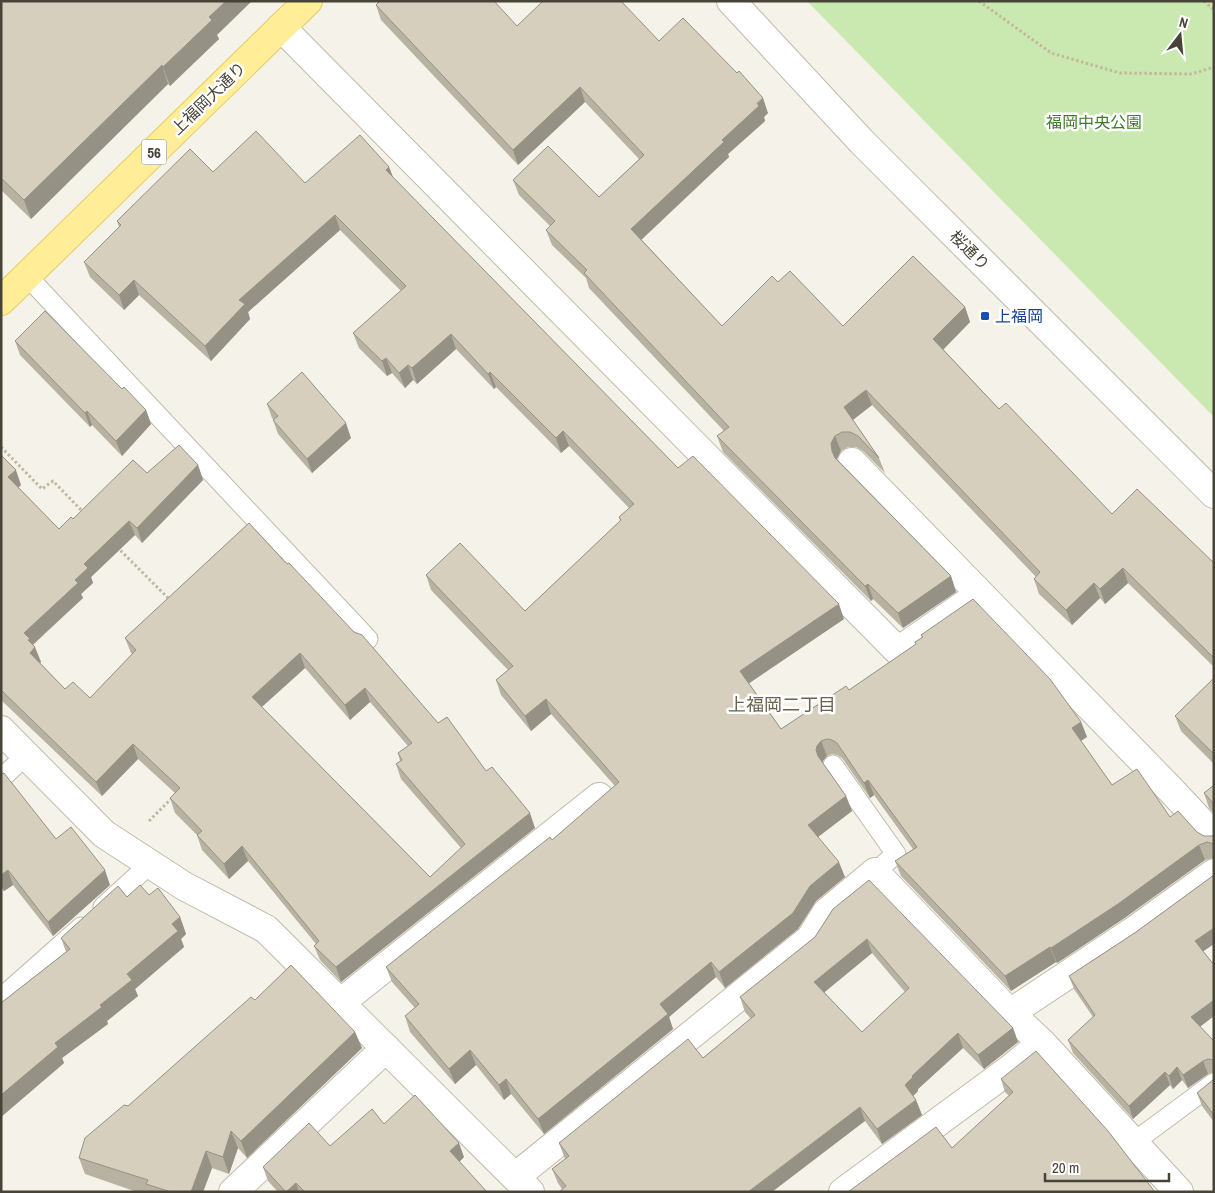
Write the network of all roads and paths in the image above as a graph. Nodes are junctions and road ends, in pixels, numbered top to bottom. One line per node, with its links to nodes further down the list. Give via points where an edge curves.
1 (308, 1): 6 (main road, 上福岡大通り / 56)
2 (731, 1): 12 (street, 桜通り, via 862,142)
3 (979, 1): 7 (path, via 1051,53 1120,73 1192,74)
4 (1204, 1): 5 (path)
5 (1214, 10)
6 (281, 27): 8 (main road, 上福岡大通り / 56); 15 (street, via 898,651)
7 (1214, 67)
8 (27, 276): 9 (main road, 上福岡大通り / 56); 17 (lane)
9 (1, 301)
10 (1, 447): 13 (path, via 42,489 53,481)
11 (852, 462): 15 (street)
12 (1214, 494)
13 (88, 516)
14 (115, 544): 16 (path)
15 (980, 594): 24 (street)
16 (178, 608)
17 (368, 638)
18 (1, 730): 19 (street)
19 (26, 755): 21 (lane); 25 (street, via 104,834)
20 (833, 765): 27 (lane, via 896,854)
21 (1, 779)
22 (179, 791): 25 (path)
23 (598, 797): 30 (street)
24 (1214, 836)
25 (124, 846): 26 (street)
26 (150, 864): 29 (lane); 30 (street, via 184,886 266,929)
27 (875, 872): 31 (street); 36 (street, via 826,913 810,939)
28 (1214, 873): 31 (street)
29 (1, 998)
30 (340, 1003): 33 (street)
31 (1010, 1013): 32 (street)
32 (1042, 1043): 35 (street); 39 (street)
33 (386, 1048): 36 (street); 38 (street)
34 (1214, 1083): 35 (lane)
35 (1134, 1142): 37 (street)
36 (523, 1184)
37 (1178, 1191)
38 (233, 1192)
39 (843, 1192)

